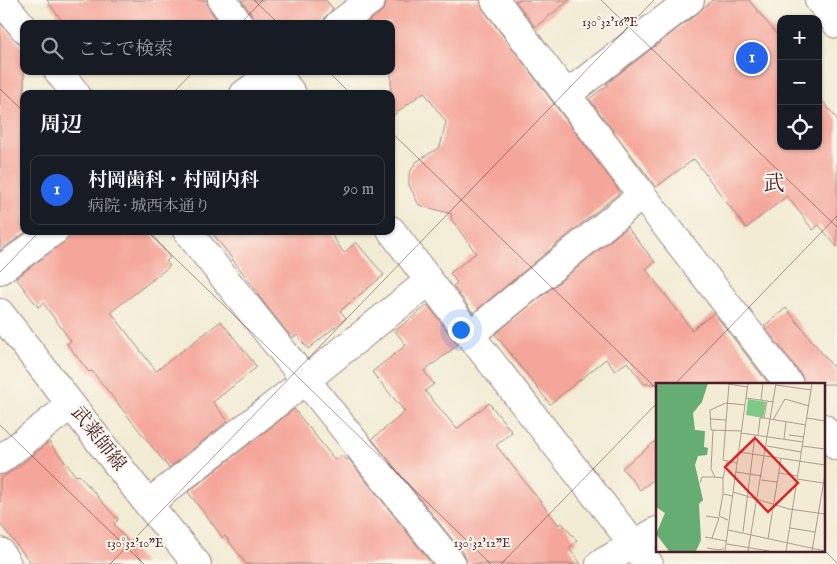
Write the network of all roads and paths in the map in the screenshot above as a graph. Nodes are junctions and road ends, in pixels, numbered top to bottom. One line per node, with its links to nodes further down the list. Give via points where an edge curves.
1 (1, 0): 9 (street)
2 (222, 0): 7 (street)
3 (371, 0): 8 (street)
4 (495, 0): 17 (street)
5 (690, 0): 17 (street)
6 (819, 0): 10 (street)
7 (236, 20)
8 (344, 20)
9 (20, 23)
10 (837, 24)
11 (61, 75): 14 (street)
12 (270, 75): 15 (street)
13 (278, 75): 16 (street)
14 (73, 90)
15 (249, 90)
16 (289, 90)
17 (566, 94): 18 (street)
18 (642, 195): 25 (street); 27 (street)
19 (48, 235): 22 (street)
20 (190, 235): 26 (street)
21 (395, 235): 23 (street)
22 (0, 270)
23 (429, 281): 25 (street); 26 (street)
24 (0, 313): 28 (street, 武薬師線)
25 (470, 335): 33 (street)
26 (306, 380): 30 (street); 36 (street)
27 (788, 383)
28 (71, 405): 29 (street); 30 (street, 武薬師線)
29 (0, 460)
30 (148, 504): 35 (street, 武薬師線)
31 (656, 532): 33 (street)
32 (0, 552): 34 (street)
33 (641, 554): 37 (street)
34 (7, 564)
35 (197, 564)
36 (452, 564)
37 (600, 564)

